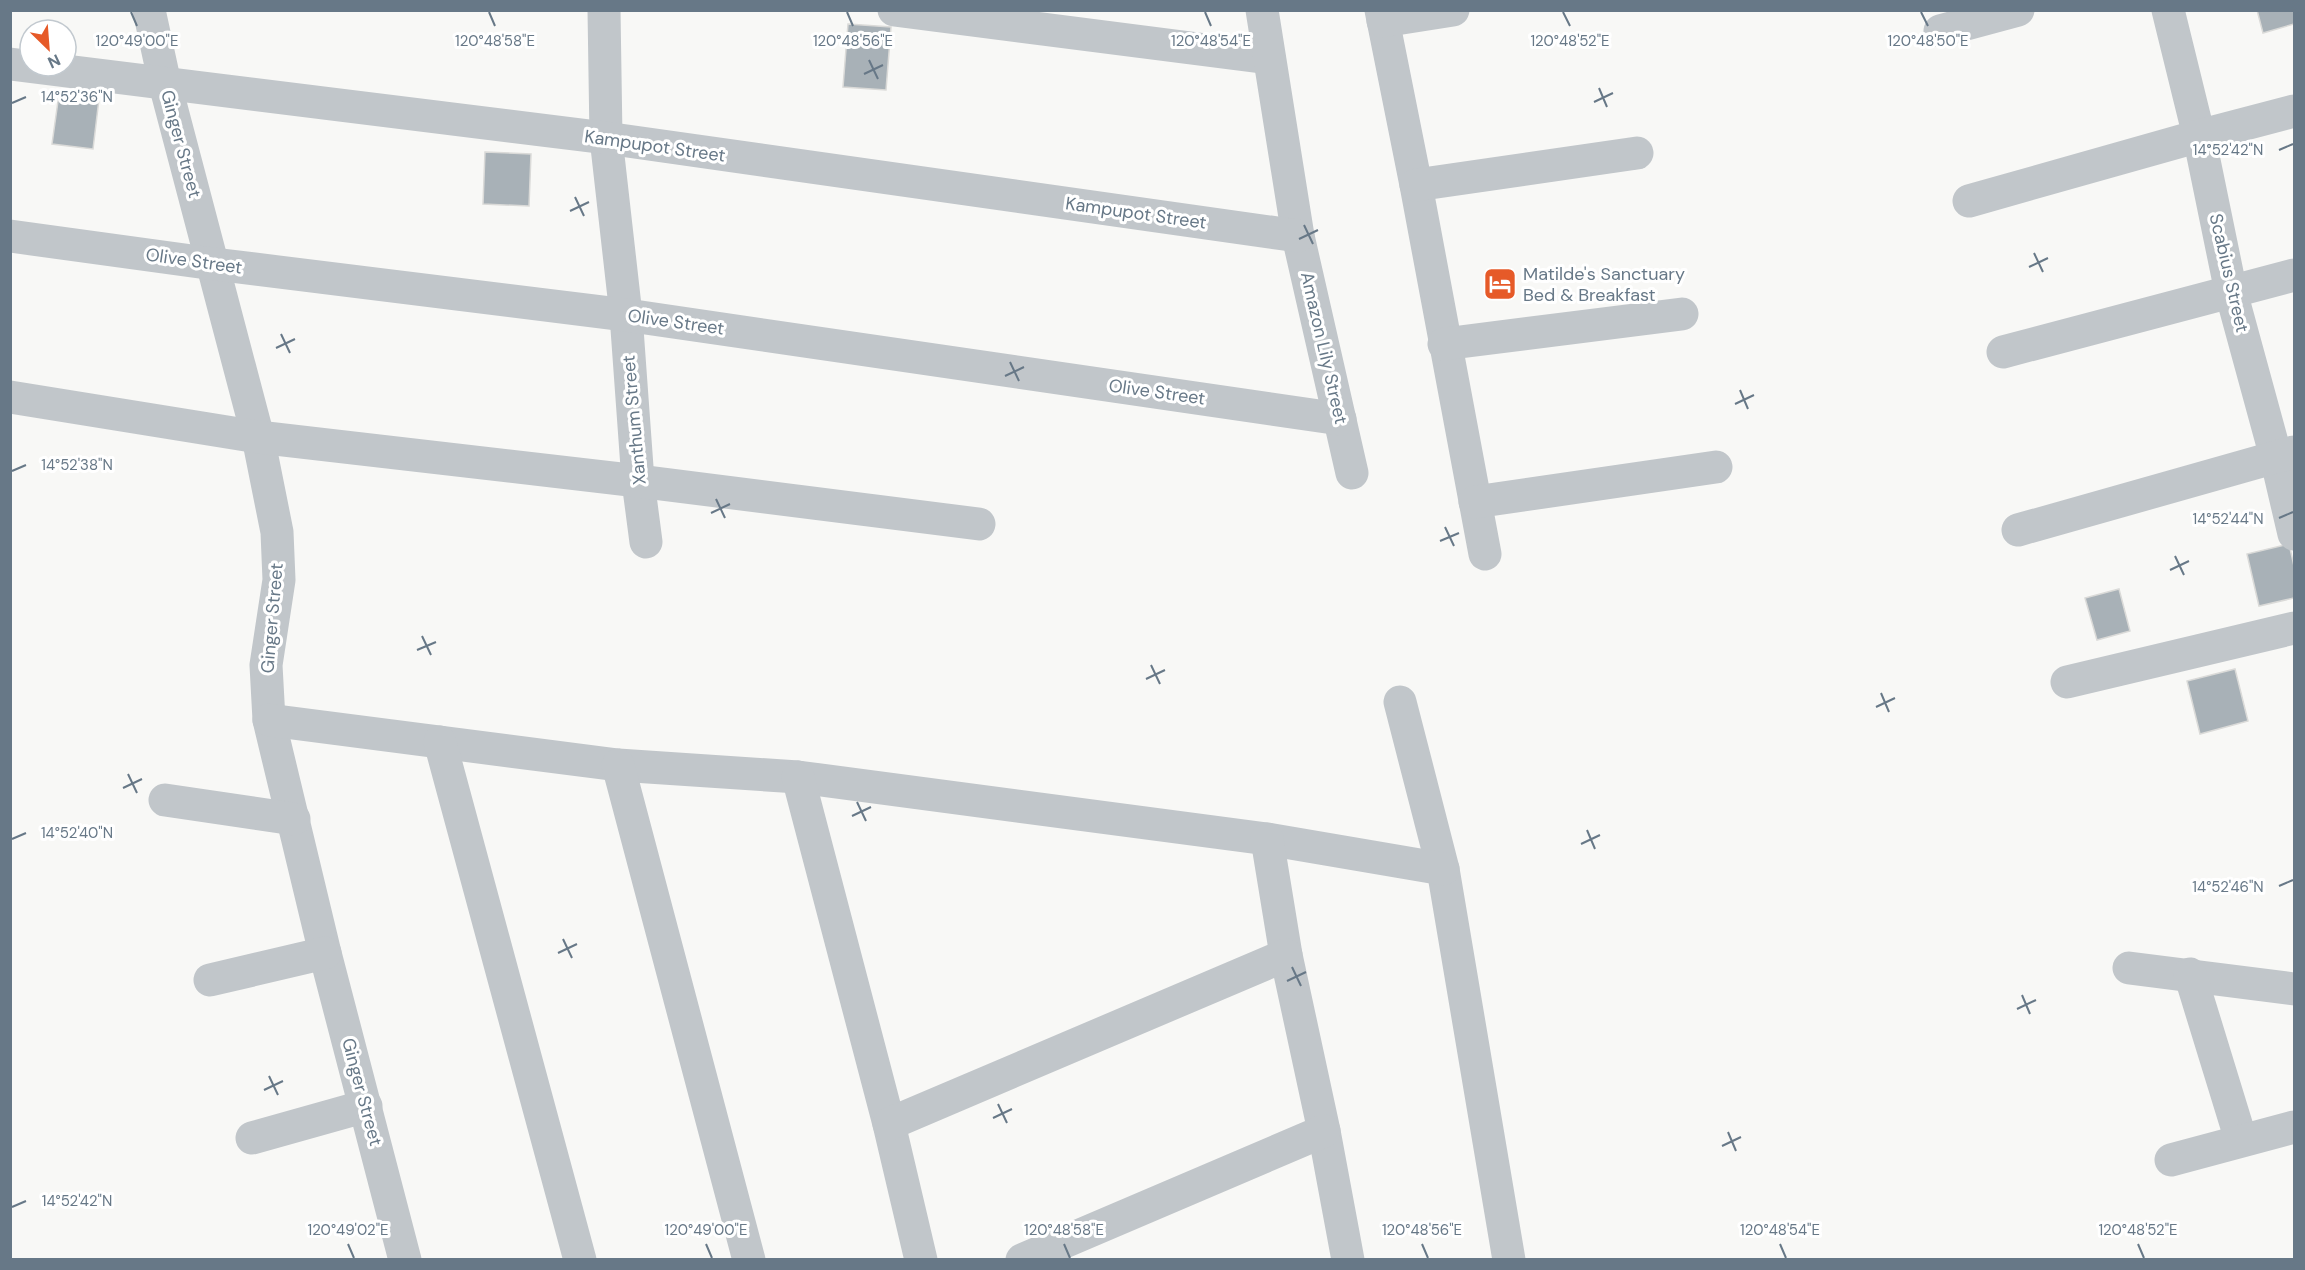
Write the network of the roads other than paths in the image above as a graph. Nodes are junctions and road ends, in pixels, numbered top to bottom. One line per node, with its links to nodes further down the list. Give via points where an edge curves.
1 (148, 10): 12 (street, Ginger Street)
2 (604, 10): 15 (street, Xanthum Street)
3 (894, 10): 10 (street)
4 (1262, 10): 10 (street, Amazon Lily Street)
5 (1453, 10): 8 (street)
6 (2018, 10): 9 (street)
7 (2168, 10): 14 (street, Scabius Street)
8 (1382, 16): 17 (street)
9 (1940, 31)
10 (1269, 58): 20 (street, Amazon Lily Street)
11 (10, 64): 12 (street, Kampupot Street)
12 (165, 84): 15 (street, Kampupot Street); 21 (street, Ginger Street)
13 (2295, 111): 14 (street)
14 (2199, 136): 18 (street); 23 (street, Scabius Street)
15 (606, 138): 20 (street, Kampupot Street); 25 (street, Xanthum Street)
16 (1637, 153): 17 (street)
17 (1416, 185): 26 (street)
18 (1969, 201)
19 (10, 236): 21 (street, Olive Street)
20 (1298, 236): 29 (street, Amazon Lily Street)
21 (214, 264): 25 (street, Olive Street); 30 (street, Ginger Street)
22 (2295, 275): 23 (street)
23 (2231, 292): 27 (street); 31 (street, Scabius Street)
24 (1682, 314): 26 (street)
25 (626, 315): 29 (street, Olive Street); 34 (street, Xanthum Street)
26 (1444, 344): 35 (street)
27 (2003, 352)
28 (10, 398): 30 (street)
29 (1340, 419): 33 (street, Amazon Lily Street)
30 (258, 436): 34 (street); 44 (street, Ginger Street, via 277,532 279,580 266,665)
31 (2285, 454): 37 (street); 38 (street, Scabius Street)
32 (1716, 467): 35 (street)
33 (1352, 473)
34 (638, 481): 36 (street); 39 (street, Xanthum Street)
35 (1475, 502): 40 (street)
36 (978, 524)
37 (2018, 530)
38 (2295, 534)
39 (646, 542)
40 (1485, 554)
41 (2295, 628): 42 (street)
42 (2067, 682)
43 (1400, 702): 51 (street)
44 (269, 720): 45 (street); 49 (street, Ginger Street)
45 (440, 742): 46 (street); 66 (street)
46 (618, 765): 47 (street); 67 (street)
47 (798, 777): 50 (street); 59 (street)
48 (165, 800): 49 (street)
49 (294, 819): 52 (street, Ginger Street)
50 (1267, 839): 51 (street); 53 (street)
51 (1443, 869): 71 (street)
52 (325, 953): 56 (street); 58 (street, Ginger Street)
53 (1286, 955): 59 (street); 61 (street)
54 (2129, 968): 55 (street)
55 (2190, 975): 57 (street); 63 (street)
56 (210, 980)
57 (2295, 989)
58 (366, 1106): 62 (street); 65 (street, Ginger Street)
59 (889, 1124): 68 (street)
60 (2295, 1128): 63 (street)
61 (1324, 1131): 69 (street); 70 (street)
62 (252, 1138)
63 (2241, 1140): 64 (street)
64 (2171, 1160)
65 (405, 1260)
66 (580, 1260)
67 (749, 1260)
68 (921, 1260)
69 (1022, 1260)
70 (1348, 1260)
71 (1509, 1260)

